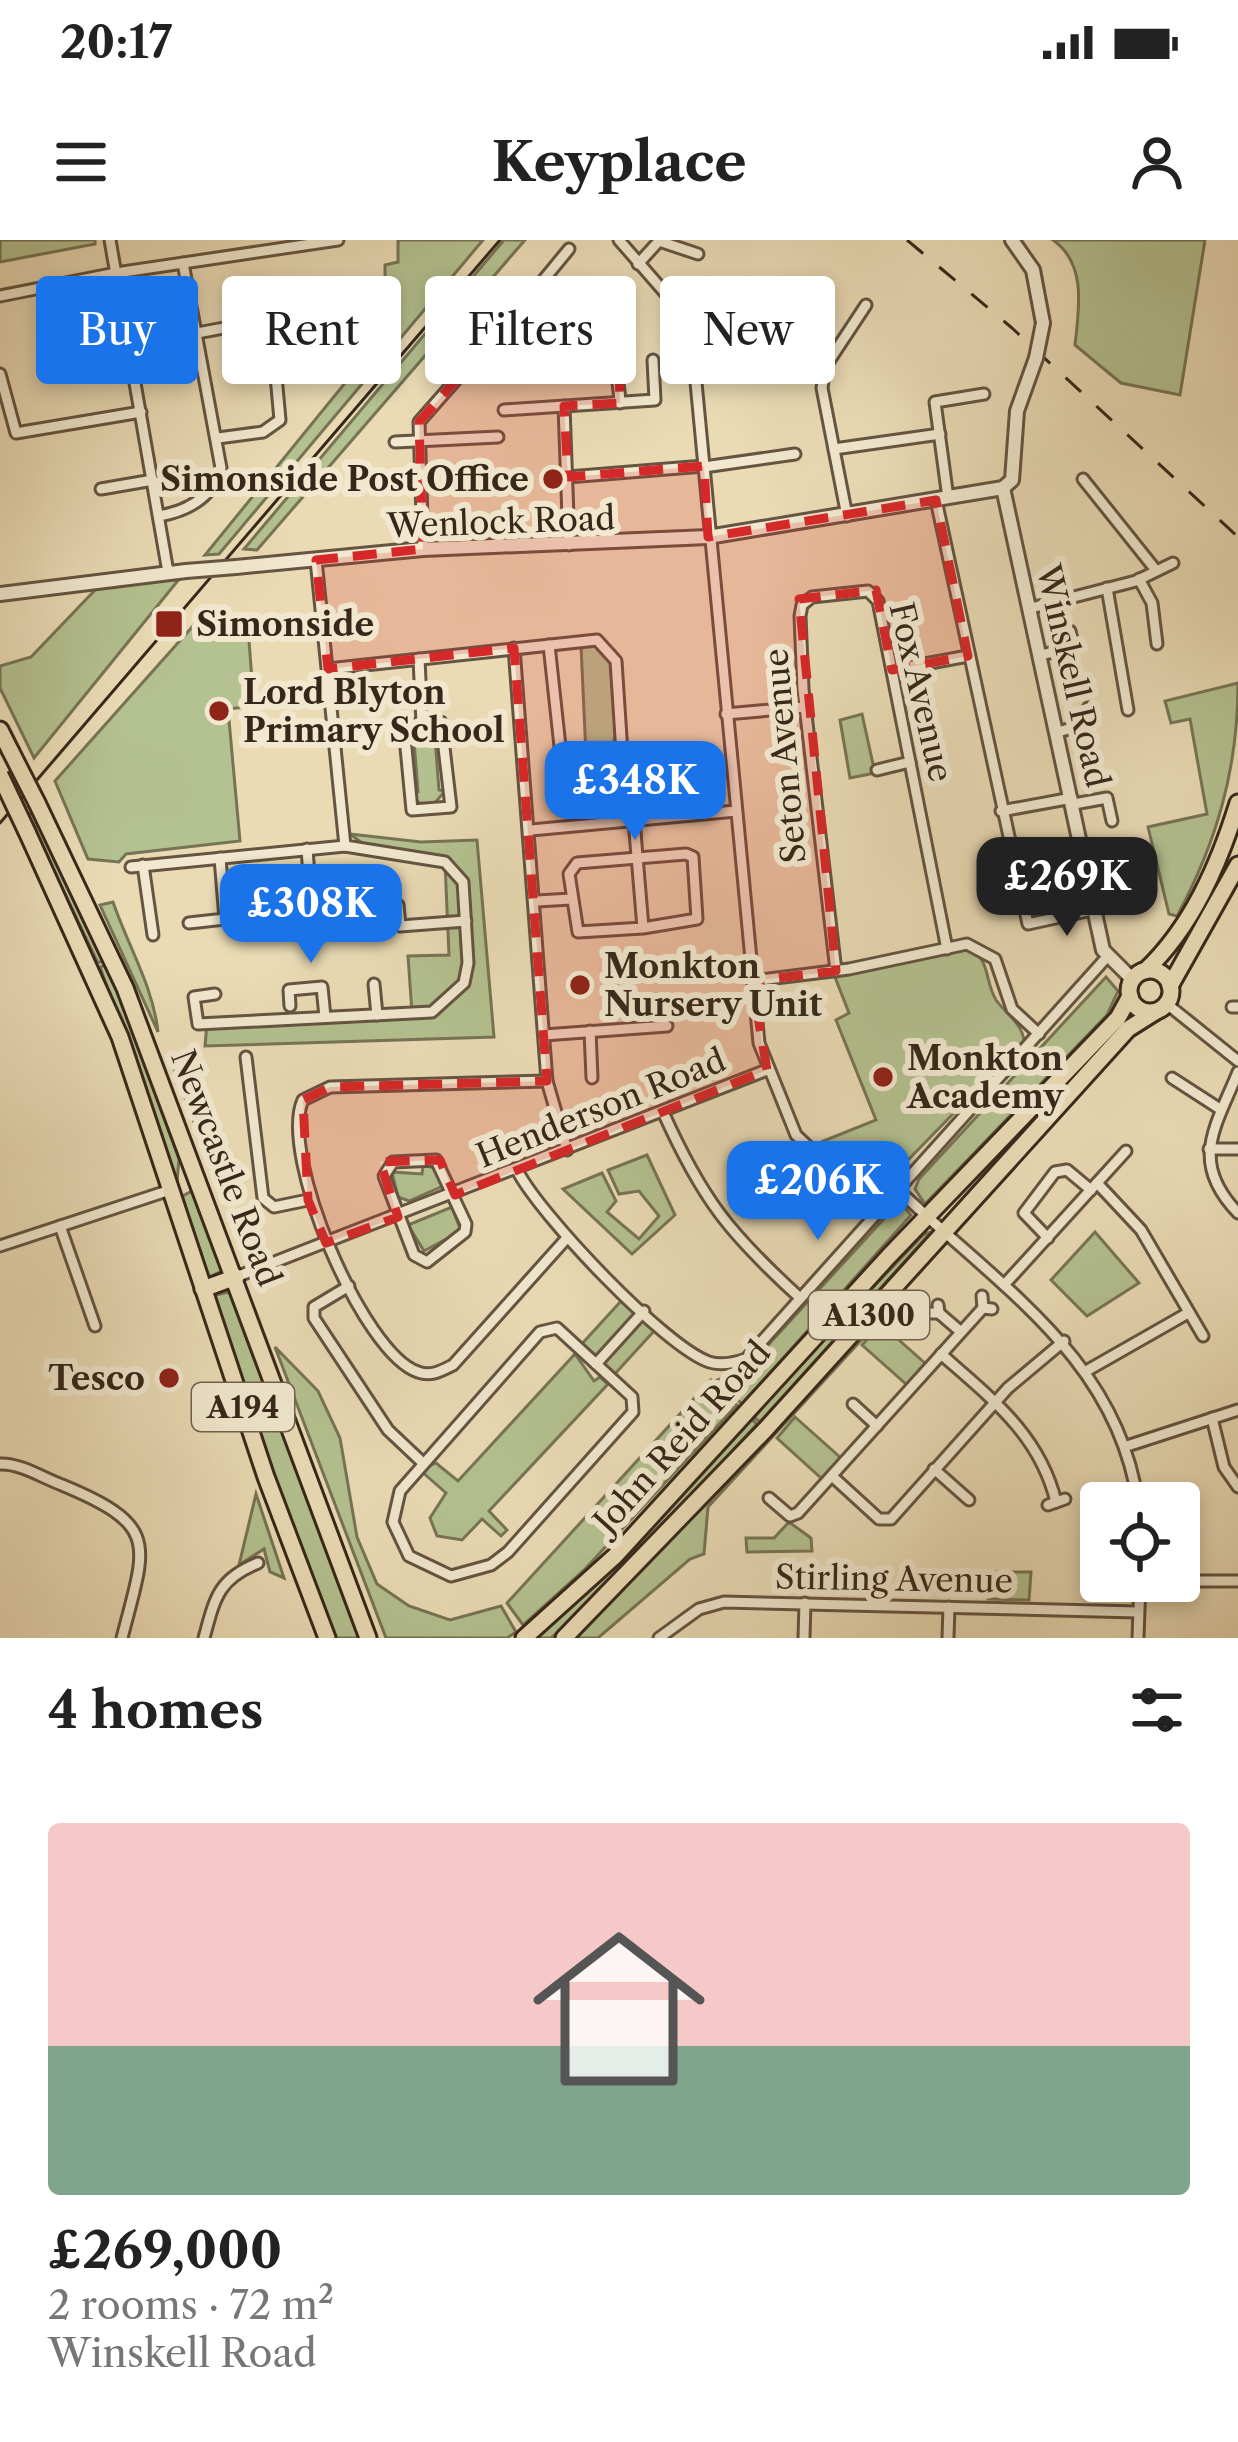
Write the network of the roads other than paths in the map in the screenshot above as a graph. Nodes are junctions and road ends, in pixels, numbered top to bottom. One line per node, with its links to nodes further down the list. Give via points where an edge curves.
1 (110, 240): 9 (street)
2 (338, 240): 7 (street)
3 (619, 240): 8 (street)
4 (1012, 240): 42 (street, bridge, via 1038,283 1043,323 1017,411 1012,481)
5 (568, 248): 12 (street)
6 (698, 254): 8 (street, via 659,241)
7 (183, 262): 9 (street); 11 (street)
8 (638, 264): 13 (street)
9 (116, 272): 10 (street); 28 (street)
10 (97, 276)
11 (186, 276)
12 (546, 276)
13 (660, 288)
14 (36, 289): 15 (street)
15 (0, 296)
16 (866, 304): 36 (street, via 824,367)
17 (198, 338): 33 (street)
18 (653, 360): 25 (street, via 655,400)
19 (0, 374): 28 (street, via 16,433)
20 (279, 384): 33 (street, via 280,420 263,432)
21 (452, 384): 34 (street, via 419,422)
22 (619, 384): 25 (street)
23 (695, 384): 38 (street)
24 (984, 394): 30 (street, via 935,402)
25 (620, 403): 26 (street)
26 (564, 406): 27 (street); 39 (street)
27 (504, 410)
28 (141, 412): 41 (street)
29 (475, 421): 31 (street)
30 (940, 434): 36 (street); 44 (street)
31 (475, 437): 32 (street); 34 (street)
32 (498, 437)
33 (218, 438): 48 (street, via 216,487 184,512)
34 (418, 440): 35 (street); 51 (street)
35 (395, 442)
36 (834, 449): 47 (street)
37 (795, 454): 38 (street)
38 (704, 466): 39 (street); 49 (street)
39 (568, 477): 50 (street)
40 (1083, 479): 45 (street)
41 (152, 480): 43 (street); 48 (street)
42 (1003, 488): 44 (street, Wenlock Road); 62 (street, Winskell Road)
43 (101, 489)
44 (942, 499): 47 (street, Wenlock Road); 70 (street)
45 (1101, 499): 46 (street); 54 (street)
46 (1088, 508)
47 (847, 516): 49 (street, Wenlock Road)
48 (159, 517): 55 (street)
49 (708, 537): 50 (street, Wenlock Road); 77 (street)
50 (569, 546): 51 (street, Wenlock Road)
51 (423, 549): 52 (street, Wenlock Road)
52 (316, 560): 55 (street, Wenlock Road, bridge); 72 (street)
53 (1173, 563): 54 (street)
54 (1155, 569): 57 (street)
55 (168, 572): 60 (street, Wenlock Road)
56 (1056, 573): 61 (street)
57 (1139, 579): 58 (street); 65 (street)
58 (1107, 588): 61 (street); 76 (street)
59 (868, 591): 73 (street, Fox Avenue, via 878,602); 74 (street, Seton Avenue, via 802,604)
60 (0, 594)
61 (1062, 599): 62 (street)
62 (1031, 608): 69 (street, Winskell Road)
63 (1171, 630): 65 (street)
64 (1070, 631): 69 (street, via 1074,647)
65 (1155, 632): 66 (street)
66 (1156, 644)
67 (549, 645): 68 (street); 81 (street, via 597,640 608,649 616,662); 84 (street, via 563,774)
68 (514, 648): 71 (street); 94 (street)
69 (1041, 655): 80 (street, Winskell Road)
70 (968, 656): 73 (street); 91 (street)
71 (419, 659): 72 (street); 78 (street)
72 (328, 669): 96 (street)
73 (892, 670): 82 (street, Fox Avenue)
74 (805, 707): 77 (street); 116 (street, Seton Avenue)
75 (1088, 708): 80 (street, via 1092,722)
76 (1128, 710)
77 (726, 714): 90 (street)
78 (422, 723): 78 (street, via 404,727 412,810 451,807 441,722)
79 (0, 730): 144 (main road, Newcastle Road / A194, bridge, via 113,959)
80 (1058, 732): 88 (street, Winskell Road)
81 (622, 753)
82 (910, 762): 83 (street); 114 (street, Fox Avenue)
83 (877, 770)
84 (574, 773)
85 (0, 775): 146 (main road, Newcastle Road / A194, bridge, via 120,1037)
86 (1105, 785): 87 (street)
87 (1107, 798): 88 (street); 93 (street)
88 (1073, 801): 91 (street); 105 (street, Winskell Road)
89 (1238, 803): 113 (main road, John Reid Road / A1300)
90 (736, 812): 92 (street); 117 (street)
91 (1001, 812): 105 (street, via 1028,924)
92 (634, 820): 94 (street); 99 (street)
93 (1112, 820)
94 (531, 830): 102 (street)
95 (1238, 832): 113 (main road, via 1204,903)
96 (345, 845): 97 (street); 109 (street, via 445,862 463,882)
97 (307, 849): 98 (street); 107 (street)
98 (220, 858): 110 (street, via 225,919); 112 (street, via 137,866)
99 (638, 858): 101 (street, via 572,866); 111 (street); 111 (street, via 690,855 699,894 694,922)
100 (1238, 865): 120 (main road)
101 (571, 899): 102 (street); 111 (street, via 578,932)
102 (537, 902): 129 (street)
103 (1136, 904): 105 (street, via 1134,892)
104 (398, 905): 109 (street, via 400,926)
105 (1095, 905): 115 (street, Winskell Road)
106 (335, 913): 107 (street)
107 (312, 915): 108 (street)
108 (281, 917)
109 (466, 921): 124 (street, via 468,963 456,995 432,1012)
110 (189, 923)
111 (643, 928)
112 (153, 935)
113 (1175, 939): 118 (main road, John Reid Road / A1300)
114 (947, 949): 116 (street); 128 (street, via 983,948 995,958 1012,1010)
115 (1106, 958): 118 (street); 128 (street)
116 (836, 971): 117 (street)
117 (752, 981): 132 (street)
118 (1136, 982): 120 (main road, via 1158,972); 123 (main road, via 1136,1007); 153 (main road, John Reid Road / A1300, via 1118,1018)
119 (374, 984): 124 (street)
120 (1170, 986): 123 (main road)
121 (215, 994): 125 (street, via 194,997 197,1024)
122 (290, 1006): 125 (street, via 289,990 322,987)
123 (1161, 1008): 131 (street); 155 (main road, John Reid Road / A1300, via 1128,1029)
124 (376, 1015): 125 (street)
125 (325, 1017)
126 (668, 1025): 127 (street)
127 (590, 1031): 129 (street); 134 (street)
128 (1040, 1034): 148 (street)
129 (544, 1035): 136 (street)
130 (246, 1057): 149 (street, via 263,1198 274,1207)
131 (1238, 1061)
132 (767, 1070): 138 (street, Henderson Road); 150 (street, via 796,1135)
133 (1238, 1072): 137 (street)
134 (592, 1078)
135 (1172, 1078): 137 (street)
136 (548, 1082): 141 (street); 149 (street, via 313,1091 298,1110)
137 (1220, 1109): 139 (street)
138 (663, 1112): 141 (street, Henderson Road); 164 (street, via 722,1223)
139 (1209, 1149): 140 (street); 151 (street, via 1220,1197)
140 (1238, 1149)
141 (567, 1150): 143 (street, Henderson Road)
142 (1126, 1150): 145 (street)
143 (518, 1170): 147 (street, Henderson Road); 157 (street)
144 (199, 1181): 146 (main road); 160 (main road, Newcastle Road / A194)
145 (1094, 1186): 156 (street); 156 (street, via 1055,1172 1024,1213); 168 (street, via 1141,1230)
146 (170, 1190): 154 (street); 163 (main road, Newcastle Road / A194)
147 (455, 1195): 152 (street, Henderson Road); 152 (street, Henderson Road, via 436,1160 393,1162 385,1176); 152 (street, Henderson Road, via 465,1232 436,1259 414,1255)
148 (894, 1195): 150 (street); 153 (street)
149 (308, 1200): 158 (street)
150 (877, 1212): 164 (street)
151 (1238, 1213)
152 (398, 1216): 158 (street, Henderson Road)
153 (926, 1216): 155 (street); 202 (main road, John Reid Road / A1300, via 615,1556)
154 (60, 1226): 159 (street); 169 (street)
155 (943, 1232): 162 (street); 203 (main road, John Reid Road / A1300)
156 (1048, 1238): 162 (street)
157 (566, 1239): 161 (street, via 453,1365 431,1375 402,1363); 167 (street)
158 (326, 1244): 160 (street, Henderson Road); 161 (street)
159 (0, 1246)
160 (236, 1277): 163 (main road); 201 (main road, Newcastle Road / A194)
161 (349, 1286): 182 (street, via 314,1307 314,1318 388,1430)
162 (1004, 1286): 172 (street)
163 (202, 1289): 200 (main road, Newcastle Road / A194)
164 (800, 1297): 167 (street, via 746,1359 732,1364 692,1352)
165 (986, 1304): 170 (street)
166 (935, 1310): 170 (street)
167 (644, 1311): 174 (street)
168 (1188, 1313): 171 (street); 175 (street)
169 (95, 1326)
170 (961, 1332): 173 (street)
171 (1203, 1336)
172 (1064, 1341): 175 (street); 177 (street)
173 (941, 1354): 177 (street); 180 (street)
174 (596, 1364): 182 (street, via 557,1328 540,1332); 182 (street, via 632,1397 633,1412 491,1565 452,1576 409,1556 393,1522 395,1503)
175 (1088, 1370): 181 (street)
176 (850, 1402): 180 (street)
177 (997, 1403): 184 (street); 190 (street, via 1024,1430)
178 (1238, 1411): 179 (street)
179 (1212, 1418): 181 (street); 187 (street, via 1224,1467)
180 (877, 1426): 185 (street)
181 (1127, 1446): 186 (street)
182 (423, 1463)
183 (0, 1464): 198 (street, via 123,1513 141,1564)
184 (934, 1468): 185 (street, via 891,1520 879,1519); 189 (street)
185 (832, 1476): 188 (street, via 798,1514)
186 (1134, 1482)
187 (1238, 1487)
188 (768, 1495)
189 (971, 1500)
190 (1057, 1502)
191 (258, 1563): 199 (street, via 218,1587)
192 (1200, 1581): 193 (street)
193 (1238, 1581)
194 (1138, 1602): 197 (street)
195 (805, 1603): 196 (street, Stirling Avenue); 204 (street, Stirling Avenue, via 711,1604); 205 (street)
196 (949, 1607): 197 (street, Stirling Avenue); 206 (street)
197 (1138, 1612): 207 (street)
198 (122, 1638)
199 (204, 1638)
200 (327, 1638)
201 (368, 1638)
202 (524, 1638)
203 (564, 1638)
204 (659, 1638)
205 (804, 1638)
206 (948, 1638)
207 (1138, 1638)

